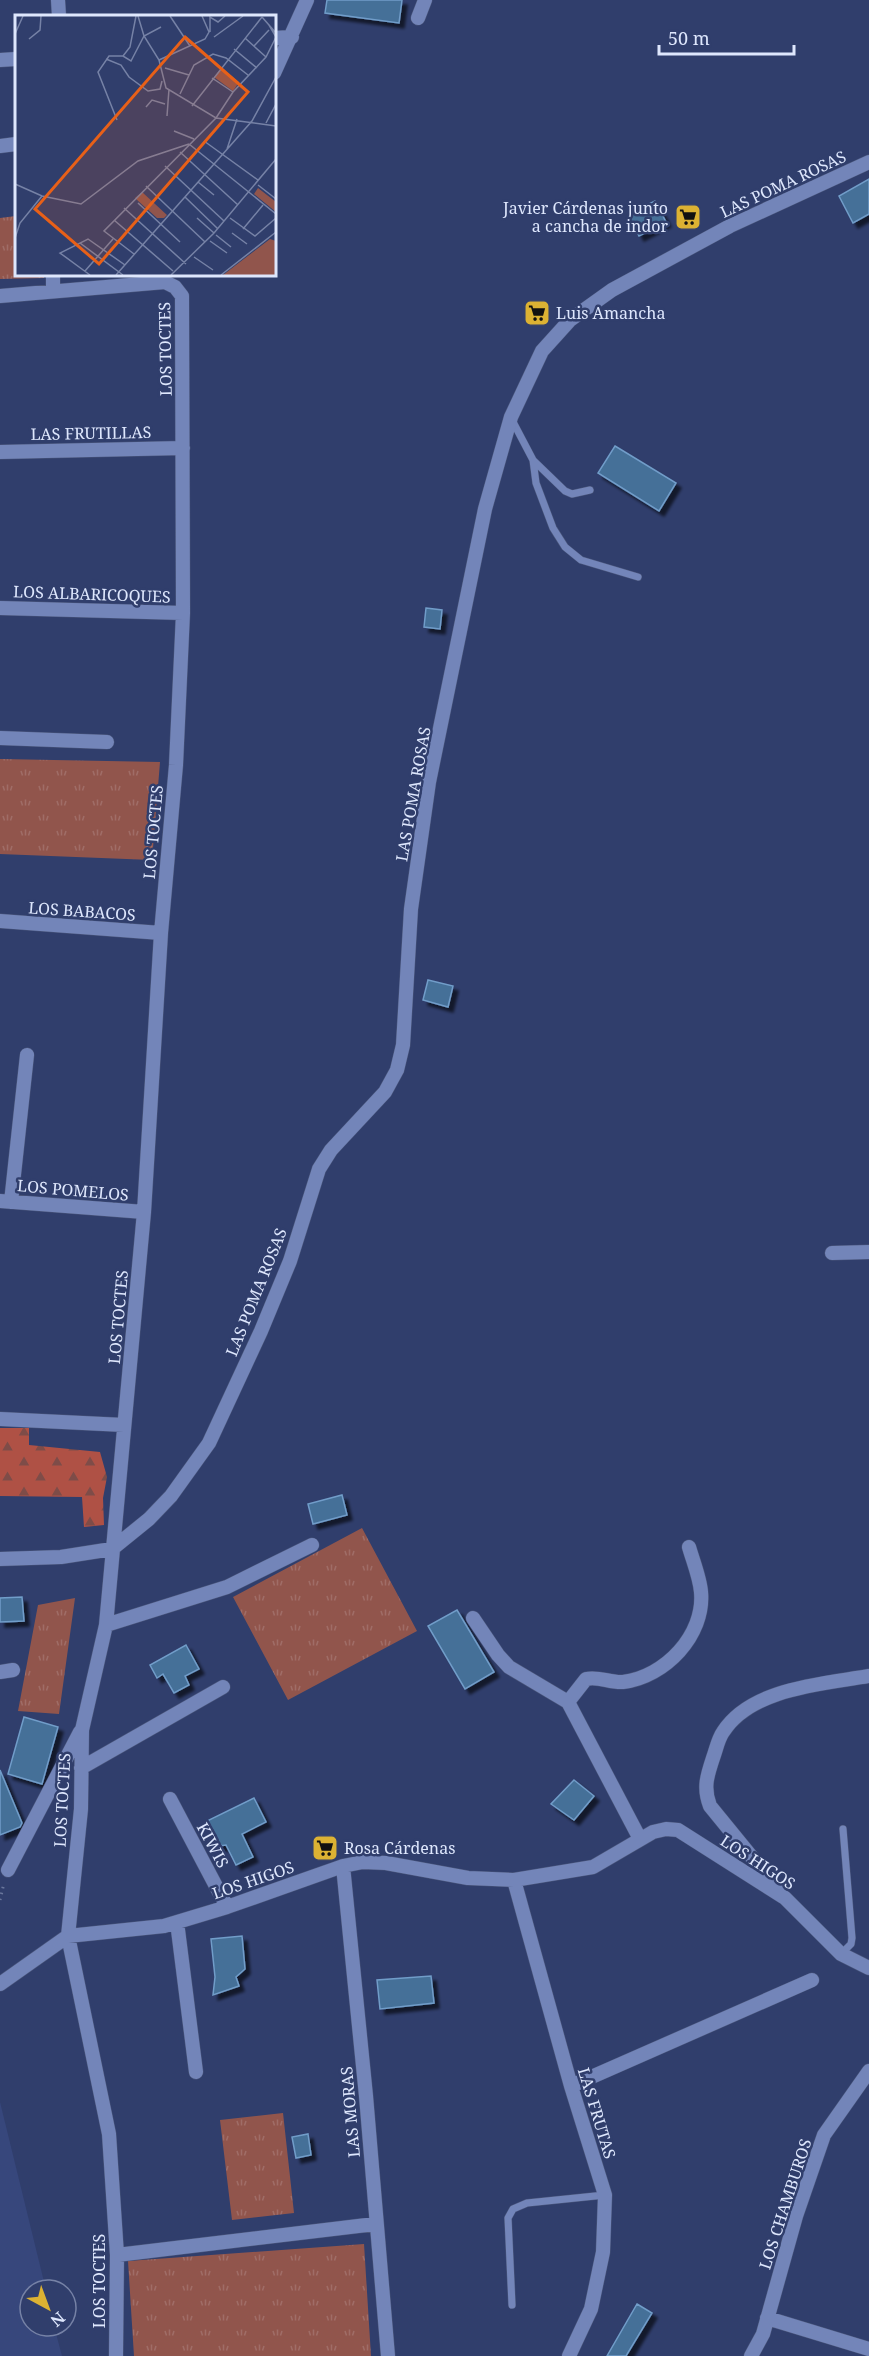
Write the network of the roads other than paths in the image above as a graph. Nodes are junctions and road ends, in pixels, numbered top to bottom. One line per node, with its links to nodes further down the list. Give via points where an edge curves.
1 (58, 0): 4 (street)
2 (307, 0): 6 (street)
3 (425, 0): 5 (street)
4 (59, 15)
5 (418, 18)
6 (292, 37): 7 (street); 10 (street)
7 (276, 38)
8 (15, 59): 9 (street)
9 (0, 60)
10 (276, 69)
11 (15, 144): 12 (street)
12 (0, 146)
13 (869, 162): 17 (street, LAS POMA ROSAS, via 730,226 612,290 570,320 542,351)
14 (53, 276): 15 (street)
15 (53, 291): 16 (street); 18 (street, LOS TOCTES, via 165,282 175,287 182,296)
16 (0, 296)
17 (510, 417): 20 (lane); 38 (street, LAS POMA ROSAS, via 485,509 429,782 411,909 403,1045 397,1070 385,1092 331,1150 319,1169 290,1261 209,1443 171,1496)
18 (183, 448): 19 (street, LAS FRUTILLAS); 24 (street, LOS TOCTES)
19 (0, 452)
20 (533, 460): 21 (lane, via 565,491 572,494); 22 (lane, via 536,483 565,548 580,560)
21 (590, 490)
22 (638, 577)
23 (0, 608): 24 (street, LOS ALBARICOQUES)
24 (183, 614): 28 (street, LOS TOCTES, via 176,765)
25 (0, 738): 26 (street)
26 (107, 742)
27 (0, 921): 28 (street, LOS BABACOS)
28 (161, 933): 31 (street, LOS TOCTES)
29 (27, 1055): 30 (street)
30 (6, 1202): 31 (street, LOS POMELOS)
31 (144, 1212): 35 (street, LOS TOCTES)
32 (869, 1252): 33 (street)
33 (832, 1253)
34 (0, 1419): 35 (street)
35 (124, 1425): 38 (street, LOS TOCTES)
36 (312, 1545): 41 (street, via 228,1587)
37 (689, 1547): 44 (street, via 702,1592 700,1615 689,1641 674,1658 652,1672 624,1682 586,1680)
38 (112, 1549): 39 (street, via 61,1557); 41 (street, LOS TOCTES)
39 (0, 1559)
40 (473, 1618): 44 (street, via 509,1667)
41 (106, 1625): 45 (street, LOS TOCTES)
42 (869, 1676): 53 (street, via 787,1690 749,1708 722,1733 705,1782 705,1794 710,1806)
43 (223, 1687): 46 (street)
44 (568, 1702): 49 (street)
45 (81, 1730): 46 (street, LOS TOCTES); 50 (street)
46 (81, 1768): 56 (street, LOS TOCTES, via 81,1809)
47 (170, 1799): 54 (street, KIWIS)
48 (843, 1829): 57 (lane, via 852,1938)
49 (640, 1839): 52 (street, LOS HIGOS, via 593,1867); 53 (street, LOS HIGOS, via 666,1829 678,1830)
50 (4, 1865)
51 (343, 1866): 52 (street, LOS HIGOS, via 386,1863 468,1878); 54 (street, LOS HIGOS); 65 (street, LAS MORAS)
52 (514, 1880): 63 (street, LAS FRUTAS)
53 (785, 1898): 57 (street, LOS HIGOS)
54 (227, 1907): 55 (street, LOS HIGOS)
55 (177, 1922): 56 (street, LOS HIGOS); 62 (street)
56 (68, 1936): 60 (street, LOS HIGOS); 66 (street, LOS TOCTES, via 109,2134)
57 (841, 1954): 58 (street, LOS HIGOS)
58 (869, 1968)
59 (812, 1980): 63 (street)
60 (0, 1984)
61 (869, 2071): 68 (street, LOS CHAMBUROS, via 824,2135)
62 (196, 2072)
63 (571, 2086): 64 (street, LAS FRUTAS)
64 (605, 2194): 67 (lane, via 527,2203 513,2209 508,2218); 72 (street, LAS FRUTAS, via 603,2252 591,2309)
65 (375, 2224): 66 (street); 71 (street, LAS MORAS)
66 (117, 2255): 70 (street, LOS TOCTES)
67 (512, 2305)
68 (767, 2318): 69 (street); 73 (street, LOS CHAMBUROS)
69 (869, 2349)
70 (116, 2356)
71 (388, 2356)
72 (569, 2356)
73 (751, 2356)

